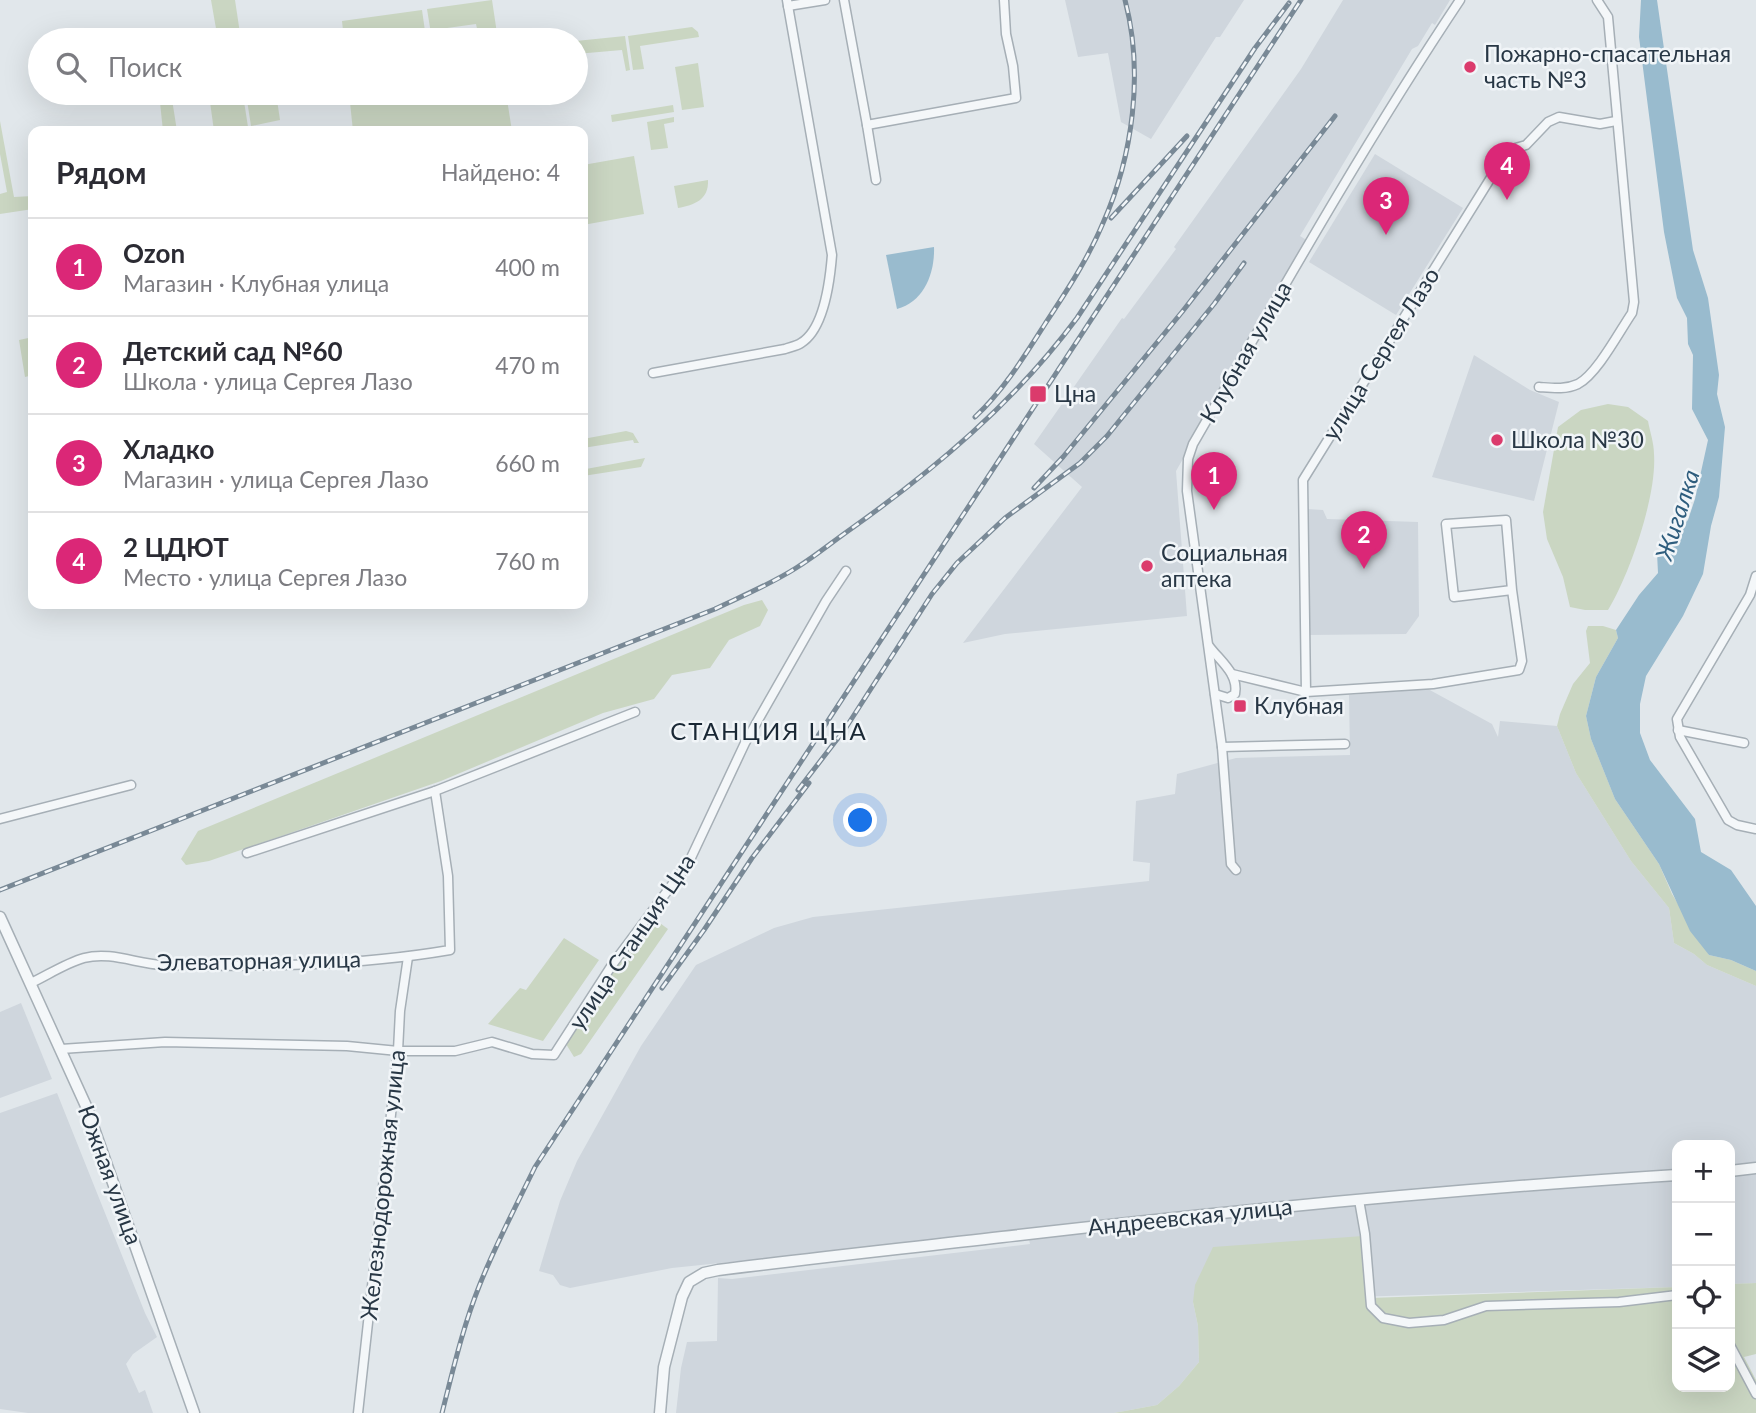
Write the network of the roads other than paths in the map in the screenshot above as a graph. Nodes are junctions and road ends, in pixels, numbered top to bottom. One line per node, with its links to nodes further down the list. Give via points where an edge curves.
1 (825, 0): 6 (street)
2 (844, 0): 8 (street)
3 (1004, 0): 8 (street, via 1016,98)
4 (1460, 0): 15 (street, Клубная улица, via 1366,148 1193,444 1187,491)
5 (1597, 0): 7 (street, via 1608,17)
6 (787, 3): 10 (street, via 832,256 822,311 802,343)
7 (1616, 121): 11 (street, via 1632,313 1588,377 1575,385); 17 (street, улица Сергея Лазо, via 1600,124 1559,117 1526,145 1512,149 1303,480)
8 (867, 125): 9 (street)
9 (876, 180)
10 (653, 373)
11 (1539, 387)
12 (846, 571): 34 (street, улица Станция Цна, via 745,743 689,862 612,965 557,1053 544,1056 492,1042 455,1051)
13 (1756, 576): 20 (street, via 1750,595 1681,710)
14 (1512, 590): 14 (street, via 1506,520 1446,524 1454,597); 17 (street, via 1522,661 1519,670 1433,684)
15 (1208, 645): 16 (street); 18 (street, Клубная улица)
16 (1232, 674): 17 (street); 18 (street, via 1235,694 1228,698)
17 (1306, 692)
18 (1214, 694): 23 (street, Клубная улица)
19 (635, 712): 25 (street)
20 (1678, 730): 21 (street); 27 (street, via 1728,820)
21 (1744, 743)
22 (1345, 744): 23 (street)
23 (1222, 747): 29 (street, Клубная улица, via 1231,864)
24 (131, 785): 26 (street)
25 (435, 791): 28 (street); 31 (street, Элеваторная улица, via 448,876 450,950)
26 (0, 818)
27 (1756, 829)
28 (247, 853)
29 (1236, 870)
30 (0, 917): 32 (street, Южная улица)
31 (408, 957): 32 (street, Элеваторная улица, via 309,964 159,965 113,956 84,958); 34 (street, Железнодорожная улица)
32 (31, 983): 33 (street, Южная улица)
33 (61, 1049): 34 (street, via 165,1042); 42 (street, Южная улица, via 86,1106)
34 (398, 1051): 43 (street, Железнодорожная улица)
35 (1756, 1168): 36 (street)
36 (1735, 1170)
37 (1672, 1175): 38 (street, Андреевская улица)
38 (1359, 1200): 39 (street, via 1371,1306 1383,1318 1409,1323 1444,1320 1486,1306); 44 (street, Андреевская улица, via 704,1273 689,1282 682,1297 664,1367)
39 (1672, 1296)
40 (1735, 1352): 41 (street)
41 (1756, 1394)
42 (194, 1413)
43 (358, 1413)
44 (660, 1413)

